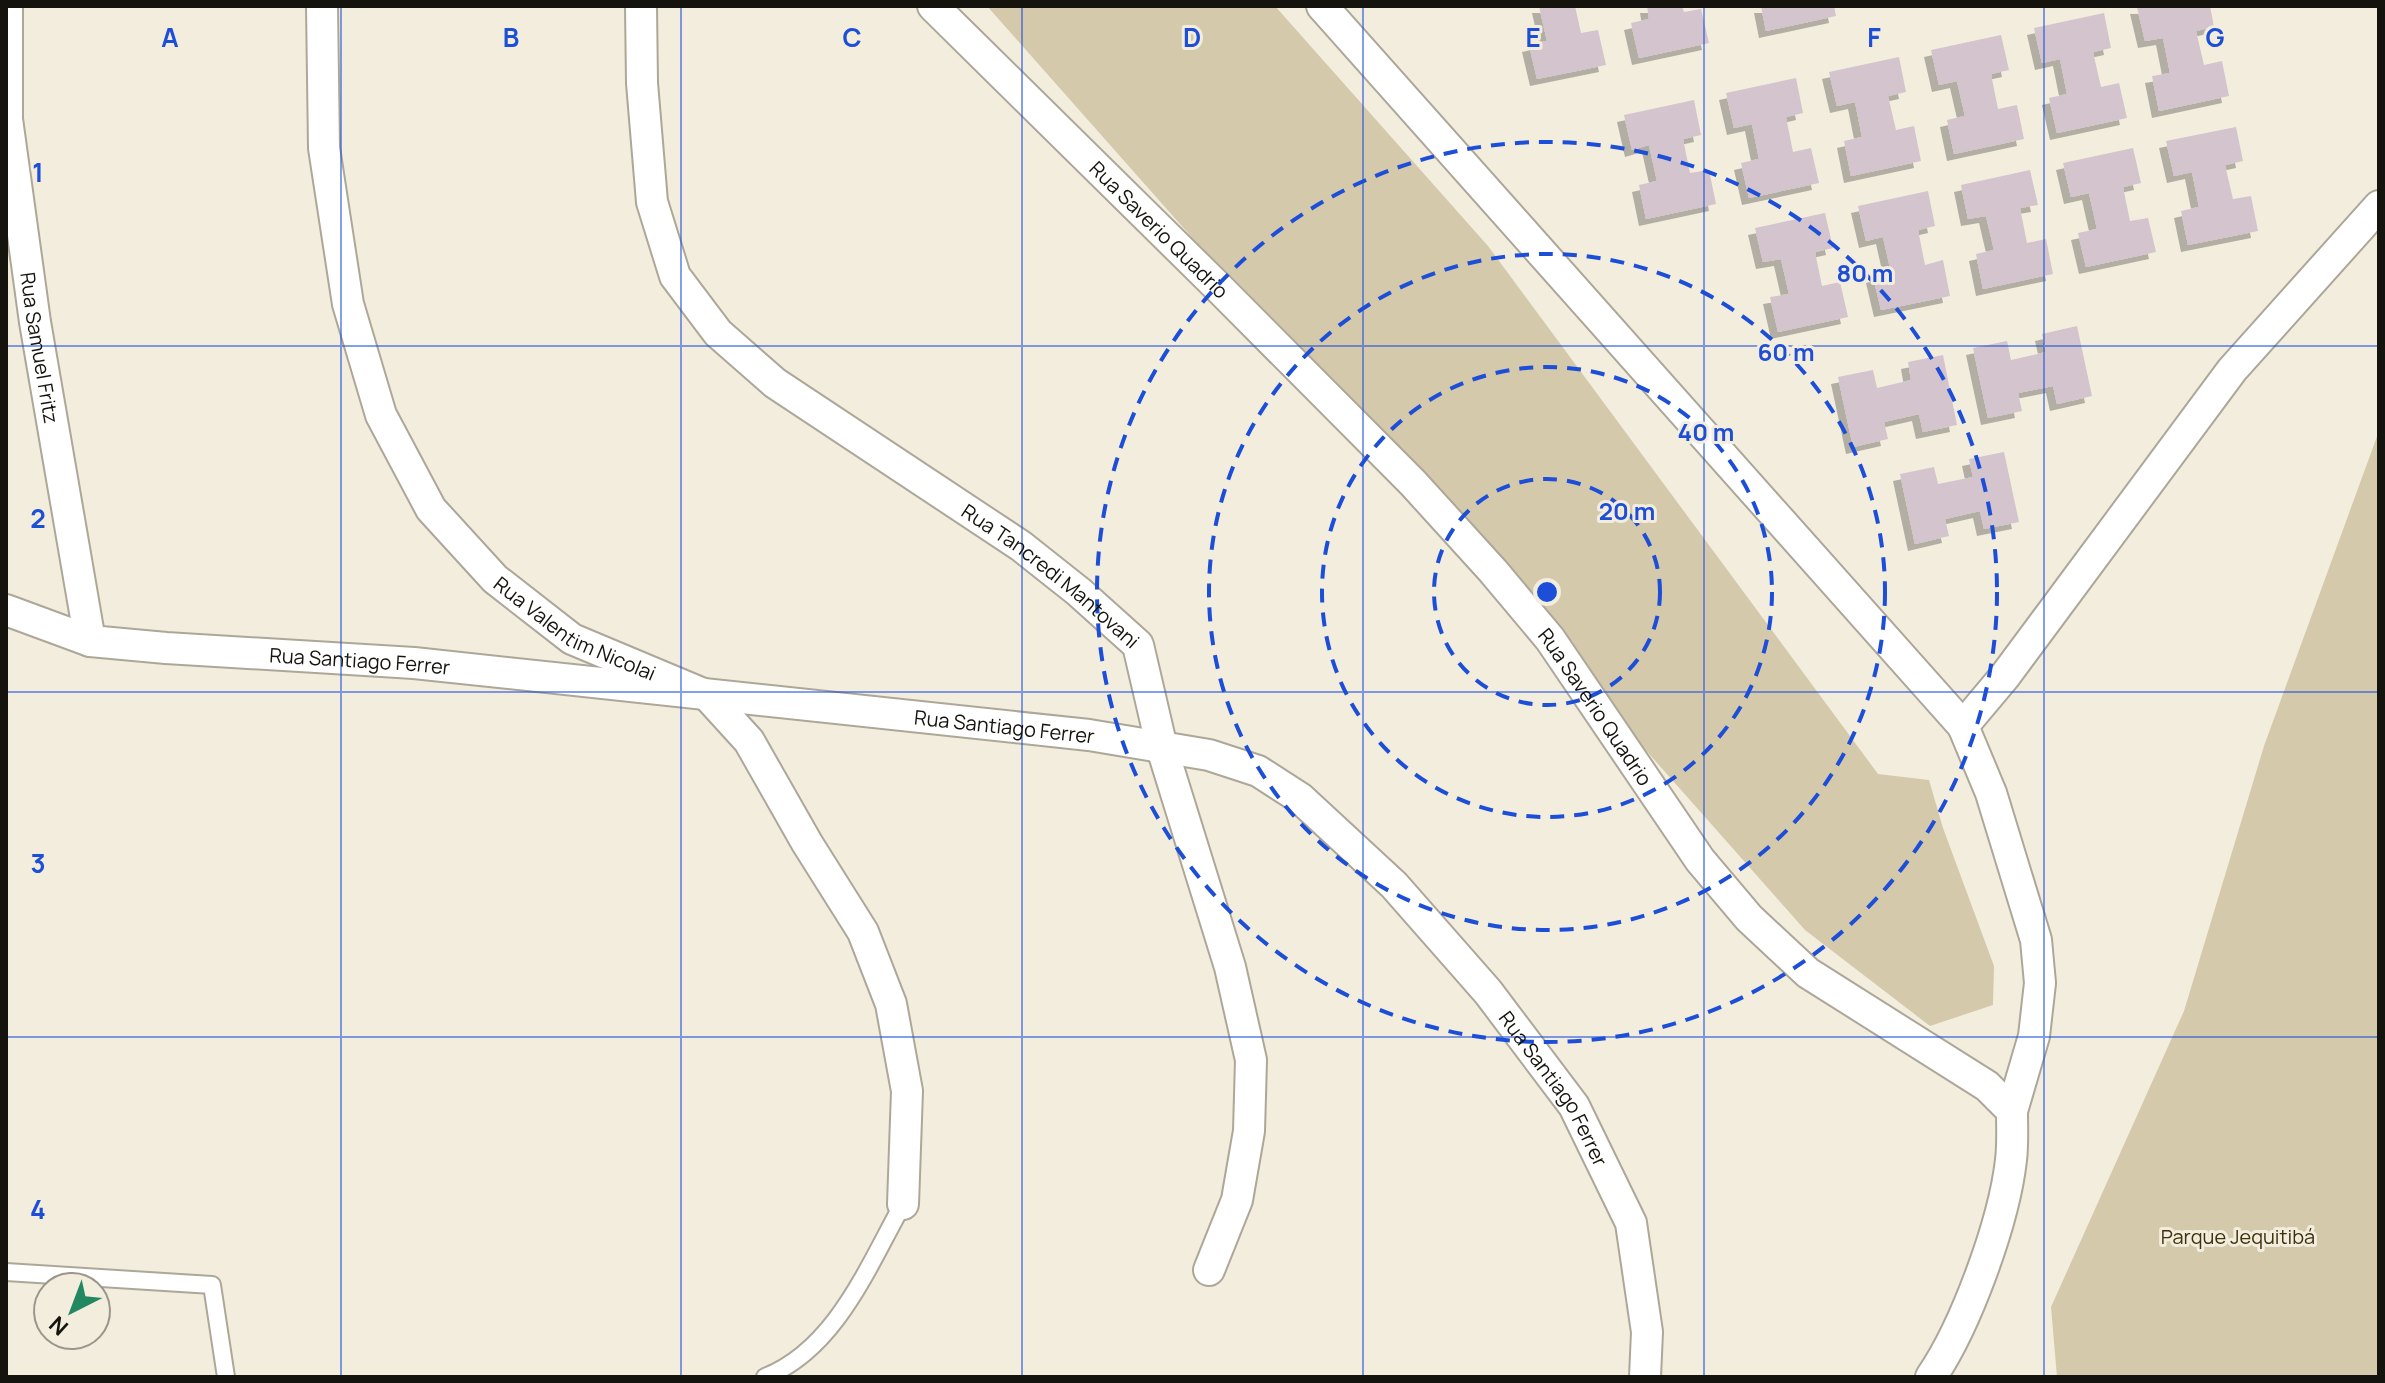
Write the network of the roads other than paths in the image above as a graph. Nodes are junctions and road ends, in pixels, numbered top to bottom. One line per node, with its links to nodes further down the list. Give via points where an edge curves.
1 (7, 6): 6 (street, Rua Samuel Fritz)
2 (322, 6): 10 (street, Rua Valentim Nicolai, via 324,148 348,304 381,415 431,509 495,579 572,639)
3 (641, 6): 12 (street, Rua Tancredi Mantovani, via 652,202 675,276 718,333 775,383 1021,546 1138,645)
4 (933, 6): 13 (street, Rua Saverio Quadrio, via 1413,483 1493,571 1550,639 1700,860 1749,918 1808,973 1987,1086)
5 (1322, 6): 11 (street)
6 (7, 119): 9 (street, Rua Samuel Fritz, via 35,322)
7 (2379, 206): 11 (street, via 2232,370)
8 (6, 610): 9 (street, Rua Santiago Ferrer)
9 (90, 641): 10 (street, Rua Santiago Ferrer, via 414,663)
10 (708, 696): 12 (street, Rua Santiago Ferrer, via 1089,735); 14 (street, Rua Valentim Nicolai, via 749,741 863,932 891,1004 907,1091)
11 (1963, 726): 13 (street, via 1991,793 2036,940 2040,983 2034,1036)
12 (1162, 748): 15 (street, Rua Tancredi Mantovani, via 1230,967 1251,1060 1249,1131 1237,1200); 19 (street, Rua Santiago Ferrer, via 1209,755 1258,771 1300,798 1394,885 1488,992 1574,1106 1631,1223 1647,1332)
13 (2012, 1111): 20 (street, via 2012,1158 2003,1206 1976,1284)
14 (903, 1204): 18 (lane, via 839,1318 788,1368)
15 (1209, 1270)
16 (6, 1272): 17 (lane, via 212,1285)
17 (226, 1377)
18 (765, 1377)
19 (1645, 1377)
20 (1931, 1377)

